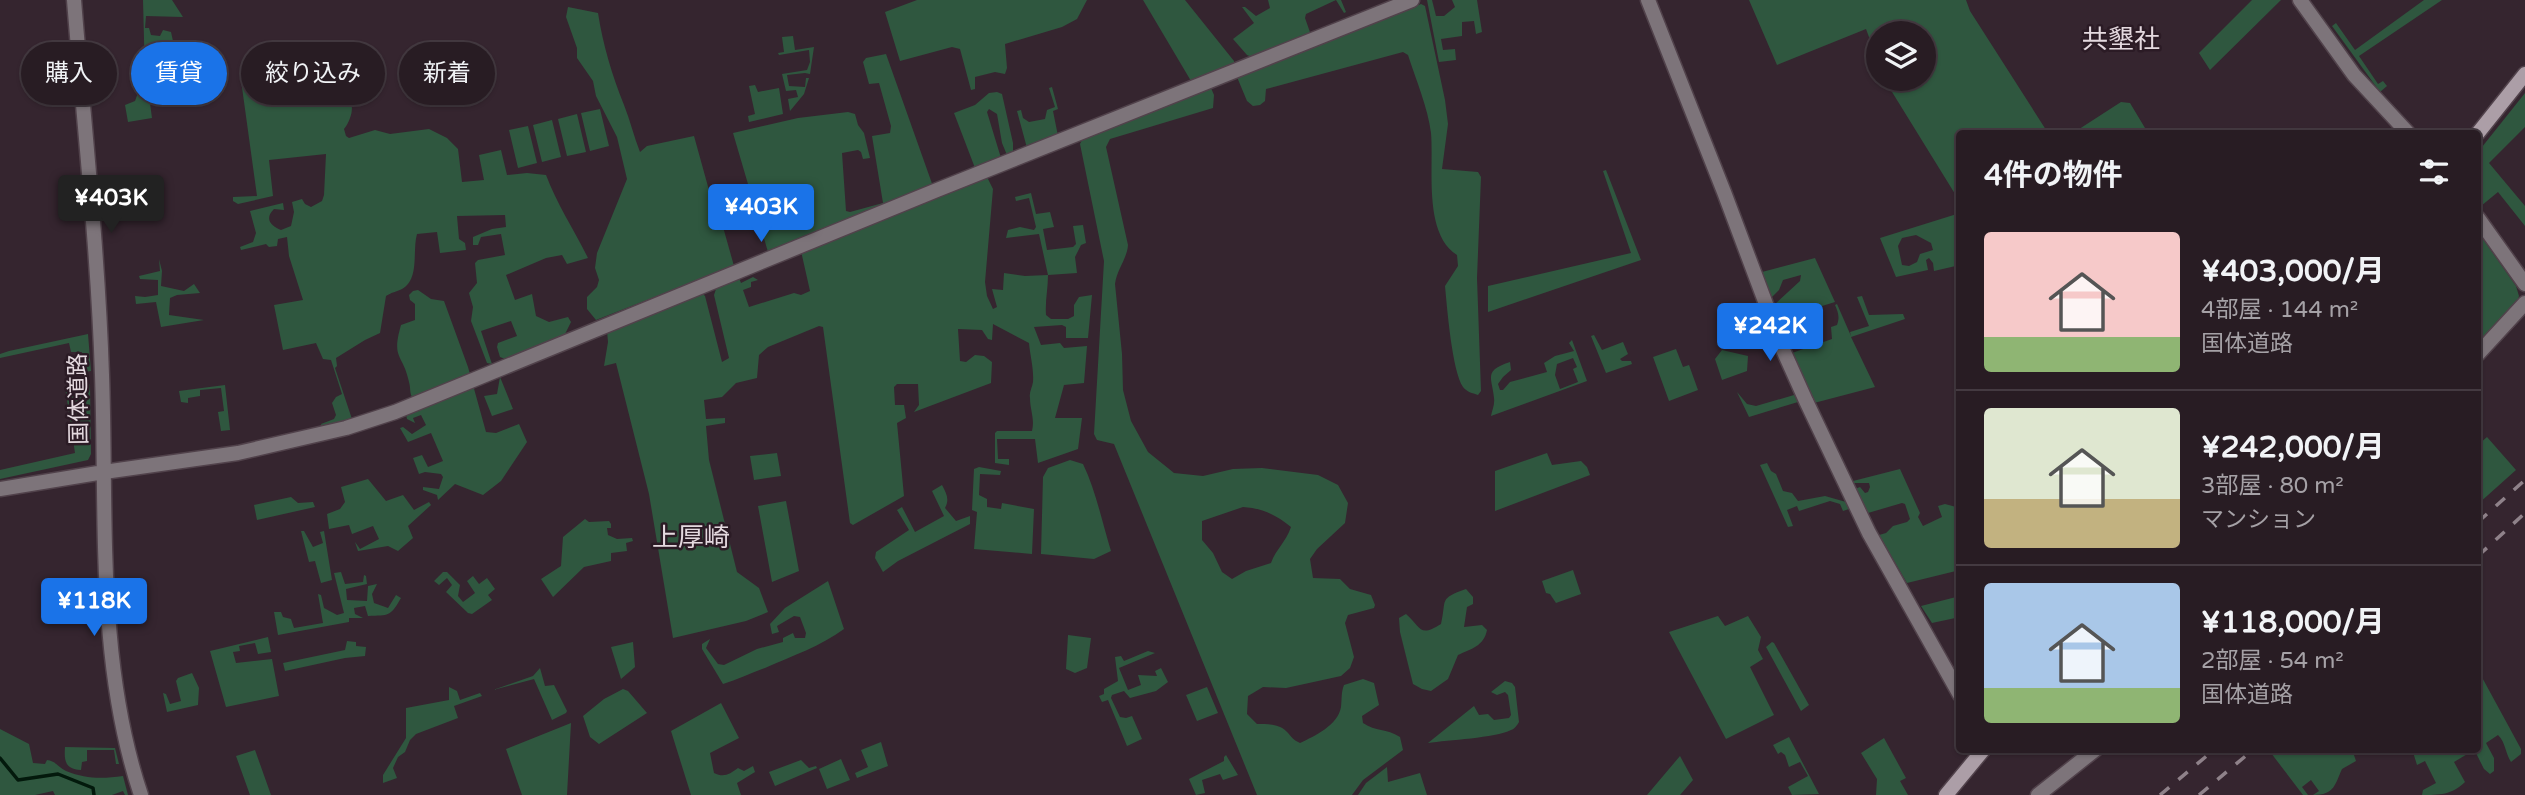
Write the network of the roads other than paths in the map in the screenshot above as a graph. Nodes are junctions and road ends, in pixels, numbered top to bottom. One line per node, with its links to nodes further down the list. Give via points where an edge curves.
1 (74, 0): 12 (street, 国体道路, via 97,268)
2 (1412, 0): 12 (street, via 395,412 238,453)
3 (1648, 0): 14 (street, via 1801,391 1870,533)
4 (2300, 0): 6 (street, via 2354,75)
5 (2525, 74): 7 (main road)
6 (2404, 130)
7 (2480, 130)
8 (2481, 222): 9 (street)
9 (2525, 284)
10 (2525, 303): 11 (street)
11 (2481, 351)
12 (104, 472): 13 (street); 17 (street, 国体道路, via 112,644 121,712)
13 (0, 489)
14 (1956, 688)
15 (1981, 753): 18 (main road)
16 (2091, 753): 19 (street)
17 (141, 795)
18 (1946, 795)
19 (2038, 795)

